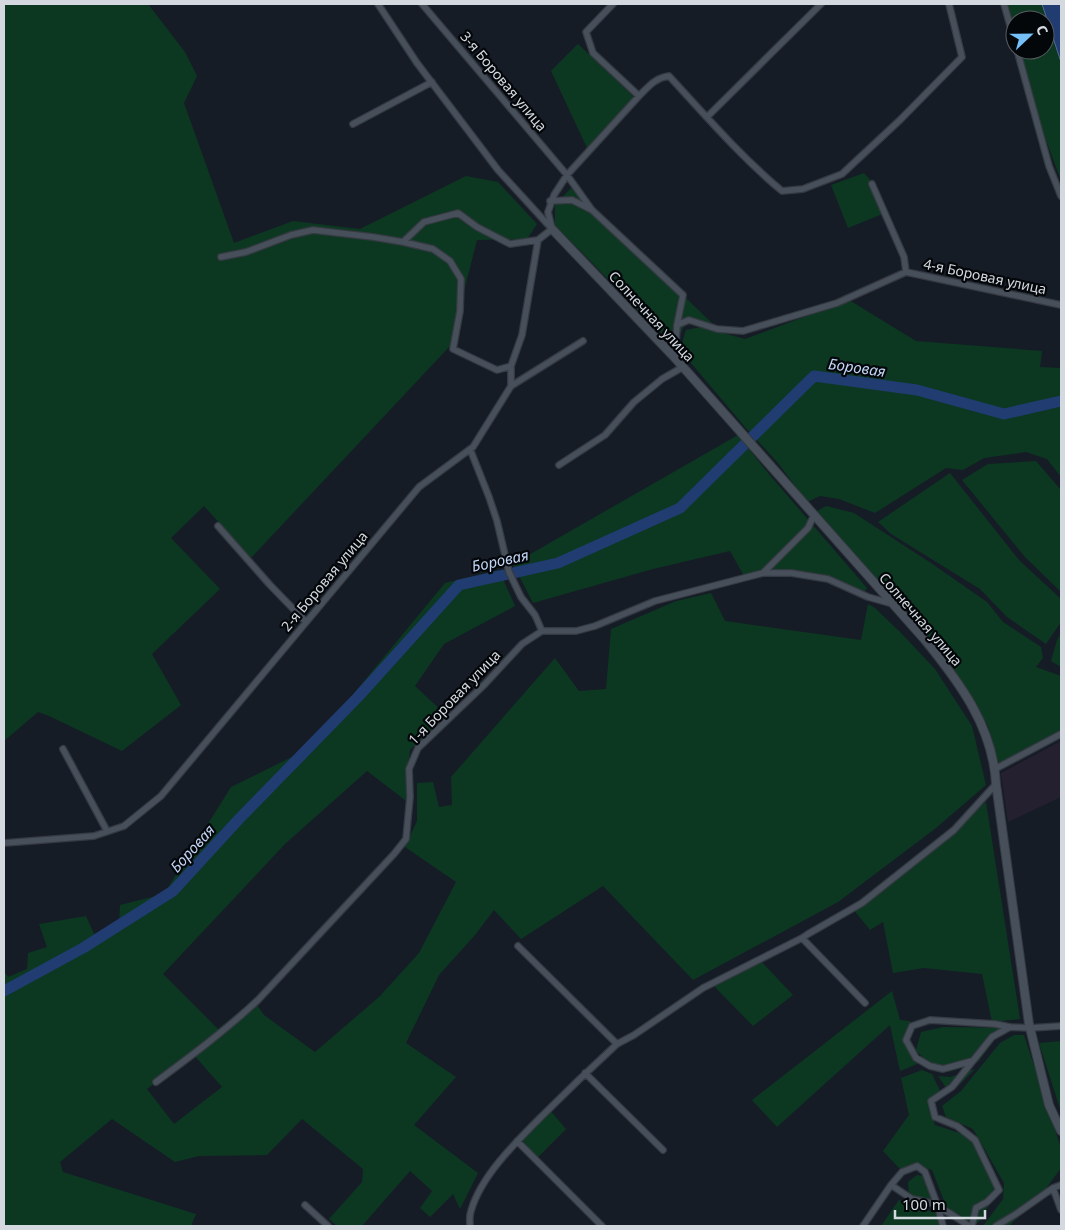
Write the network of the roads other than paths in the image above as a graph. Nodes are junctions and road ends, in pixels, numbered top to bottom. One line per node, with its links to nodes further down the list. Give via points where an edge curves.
1 (378, 4): 7 (street)
2 (422, 4): 11 (street, 3-я Боровая улица)
3 (613, 4): 8 (street, via 586,32 593,53)
4 (821, 4): 9 (street)
5 (949, 4): 9 (street, via 962,56 842,174 803,189 782,191)
6 (1020, 60): 13 (street, via 1049,166)
7 (432, 82): 10 (street); 16 (street, via 498,170)
8 (639, 96): 9 (street, via 660,77 669,76); 11 (street)
9 (707, 117)
10 (353, 124)
11 (567, 175): 14 (street); 15 (street, 3-я Боровая улица)
12 (872, 184): 20 (street, via 904,258)
13 (1061, 196)
14 (550, 202): 15 (street, via 572,200); 16 (street, via 548,212)
15 (592, 210): 22 (street, via 683,295)
16 (552, 229): 17 (street); 24 (street, Солнечная улица)
17 (538, 240): 18 (street, via 510,244 458,213 424,222); 25 (street, 2-я Боровая улица, via 522,336)
18 (403, 242): 19 (street, via 312,230); 25 (street, via 433,249 450,261 461,279 453,350 497,370)
19 (221, 257)
20 (906, 272): 21 (street, 4-я Боровая улица); 22 (street, 4-я Боровая улица, via 837,303 743,331 717,330 689,320)
21 (1061, 305)
22 (676, 325): 24 (street)
23 (583, 341): 27 (street)
24 (675, 358): 26 (street, Солнечная улица)
25 (511, 366): 27 (street, 2-я Боровая улица)
26 (682, 367): 29 (street, via 634,402 605,435); 30 (street, Солнечная улица)
27 (510, 386): 28 (street, 2-я Боровая улица)
28 (470, 449): 34 (street, 2-я Боровая улица, via 419,487); 35 (street, via 497,521 508,572)
29 (559, 465)
30 (814, 516): 32 (street, via 808,528); 33 (street, Солнечная улица)
31 (218, 526): 34 (street)
32 (763, 574): 33 (street, via 791,573 828,580); 35 (street, via 656,601 576,631)
33 (893, 604): 38 (street, Солнечная улица, via 953,674 976,712)
34 (306, 622): 40 (street, 2-я Боровая улица, via 161,796 124,826)
35 (542, 631): 51 (street, 1-я Боровая улица, via 522,644 486,684 418,748 409,769 406,839 394,854 258,1000)
36 (1061, 734): 38 (street)
37 (62, 749): 40 (street)
38 (995, 769): 39 (street, Солнечная улица)
39 (996, 784): 42 (street, via 954,830 862,903); 47 (street, Солнечная улица)
40 (107, 832): 41 (street, 2-я Боровая улица, via 94,836)
41 (4, 843)
42 (802, 938): 44 (street); 48 (street, via 703,988)
43 (518, 946): 48 (street)
44 (865, 1003)
45 (1061, 1026): 47 (street)
46 (1010, 1027): 47 (street); 49 (street, via 992,1037); 49 (street, via 930,1020 912,1026 906,1040 916,1058 943,1069)
47 (1030, 1028): 52 (street, Солнечная улица, via 1049,1105)
48 (617, 1044): 50 (street)
49 (973, 1061): 66 (street, via 952,1087 930,1101 935,1117 957,1126 975,1140 999,1190 976,1208)
50 (585, 1073): 53 (street); 54 (street)
51 (156, 1082)
52 (1061, 1131)
53 (517, 1141): 62 (street, via 476,1197 470,1212); 63 (street)
54 (663, 1150)
55 (1061, 1184): 57 (street)
56 (891, 1185): 59 (street, via 912,1199); 59 (street, via 902,1172 917,1166 925,1172); 64 (street)
57 (1053, 1188): 60 (street); 67 (street)
58 (305, 1205): 61 (street)
59 (938, 1207): 65 (street); 66 (street)
60 (1061, 1210)
61 (328, 1226)
62 (470, 1226)
63 (602, 1226)
64 (863, 1226)
65 (943, 1226)
66 (971, 1226)
67 (996, 1226)

